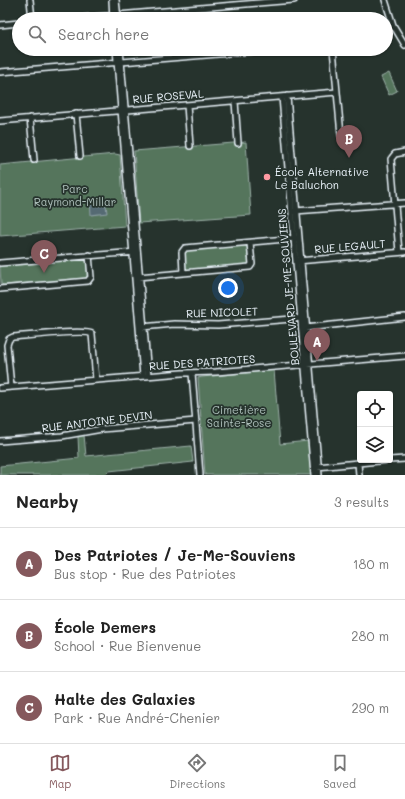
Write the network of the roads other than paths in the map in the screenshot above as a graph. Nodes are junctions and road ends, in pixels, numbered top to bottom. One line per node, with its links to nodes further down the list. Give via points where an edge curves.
1 (30, 0): 7 (street)
2 (112, 0): 8 (street)
3 (116, 0): 9 (street)
4 (284, 0): 5 (street); 10 (street)
5 (294, 0)
6 (385, 0): 11 (street)
7 (31, 12)
8 (115, 12)
9 (116, 12)
10 (165, 12)
11 (389, 12)
12 (12, 24): 14 (street)
13 (393, 24): 15 (street)
14 (0, 25)
15 (394, 27): 16 (street)
16 (403, 38): 17 (street)
17 (405, 45)
18 (118, 56): 22 (street)
19 (119, 56): 22 (street)
20 (192, 56): 22 (street)
21 (334, 56): 24 (street)
22 (119, 62): 23 (street); 28 (street)
23 (0, 72)
24 (337, 92): 25 (street, RUE ROSEVAL); 32 (street)
25 (285, 97): 26 (street, RUE ROSEVAL); 40 (street, BOULEVARD JE-ME-SOUVIENS)
26 (235, 101): 27 (street, RUE ROSEVAL); 33 (street)
27 (187, 105): 28 (street, RUE ROSEVAL); 34 (street)
28 (123, 110): 29 (street, RUE ROSEVAL); 43 (street)
29 (76, 114): 30 (street, RUE ROSEVAL); 36 (street)
30 (30, 118): 31 (street, RUE ROSEVAL); 37 (street)
31 (0, 120)
32 (340, 135)
33 (238, 143)
34 (190, 146)
35 (405, 152): 39 (street, via 395,154 391,158)
36 (80, 156)
37 (34, 160)
38 (405, 203): 39 (street)
39 (394, 204): 40 (street); 44 (street)
40 (294, 212): 41 (street, BOULEVARD JE-ME-SOUVIENS)
41 (296, 238): 42 (street); 47 (street, BOULEVARD JE-ME-SOUVIENS)
42 (250, 243): 49 (street, via 250,267); 49 (street, via 184,248)
43 (135, 252): 46 (street); 50 (street)
44 (399, 252): 45 (street, RUE LEGAULT); 47 (street, RUE LEGAULT)
45 (405, 252)
46 (90, 255): 48 (street); 51 (street, via 91,278 88,281)
47 (298, 261): 53 (street, BOULEVARD JE-ME-SOUVIENS)
48 (0, 263)
49 (184, 273): 50 (street)
50 (137, 277): 54 (street)
51 (0, 289)
52 (405, 317): 55 (street)
53 (303, 318): 54 (street, RUE NICOLET, via 218,325 174,324); 55 (street, BOULEVARD JE-ME-SOUVIENS)
54 (141, 327): 59 (street)
55 (304, 328): 57 (street, BOULEVARD JE-ME-SOUVIENS)
56 (405, 356): 57 (street, RUE DES PATRIOTES)
57 (307, 364): 58 (street, RUE DES PATRIOTES); 68 (street, BOULEVARD JE-ME-SOUVIENS)
58 (192, 372): 59 (street, RUE DES PATRIOTES); 63 (street)
59 (146, 376): 60 (street, RUE DES PATRIOTES)
60 (96, 380): 61 (street, RUE DES PATRIOTES); 61 (street, via 93,336 85,331 9,339 7,343)
61 (11, 387): 62 (street, RUE DES PATRIOTES)
62 (0, 388)
63 (196, 421): 64 (street, RUE ANTOINE DEVIN); 69 (street)
64 (0, 441)
65 (405, 459): 66 (street)
66 (393, 460)
67 (358, 463): 68 (street); 72 (street)
68 (316, 467): 70 (street, BOULEVARD JE-ME-SOUVIENS); 71 (street, BOULEVARD JE-ME-SOUVIENS)
69 (200, 475)
70 (314, 475)
71 (319, 475)
72 (359, 475)

